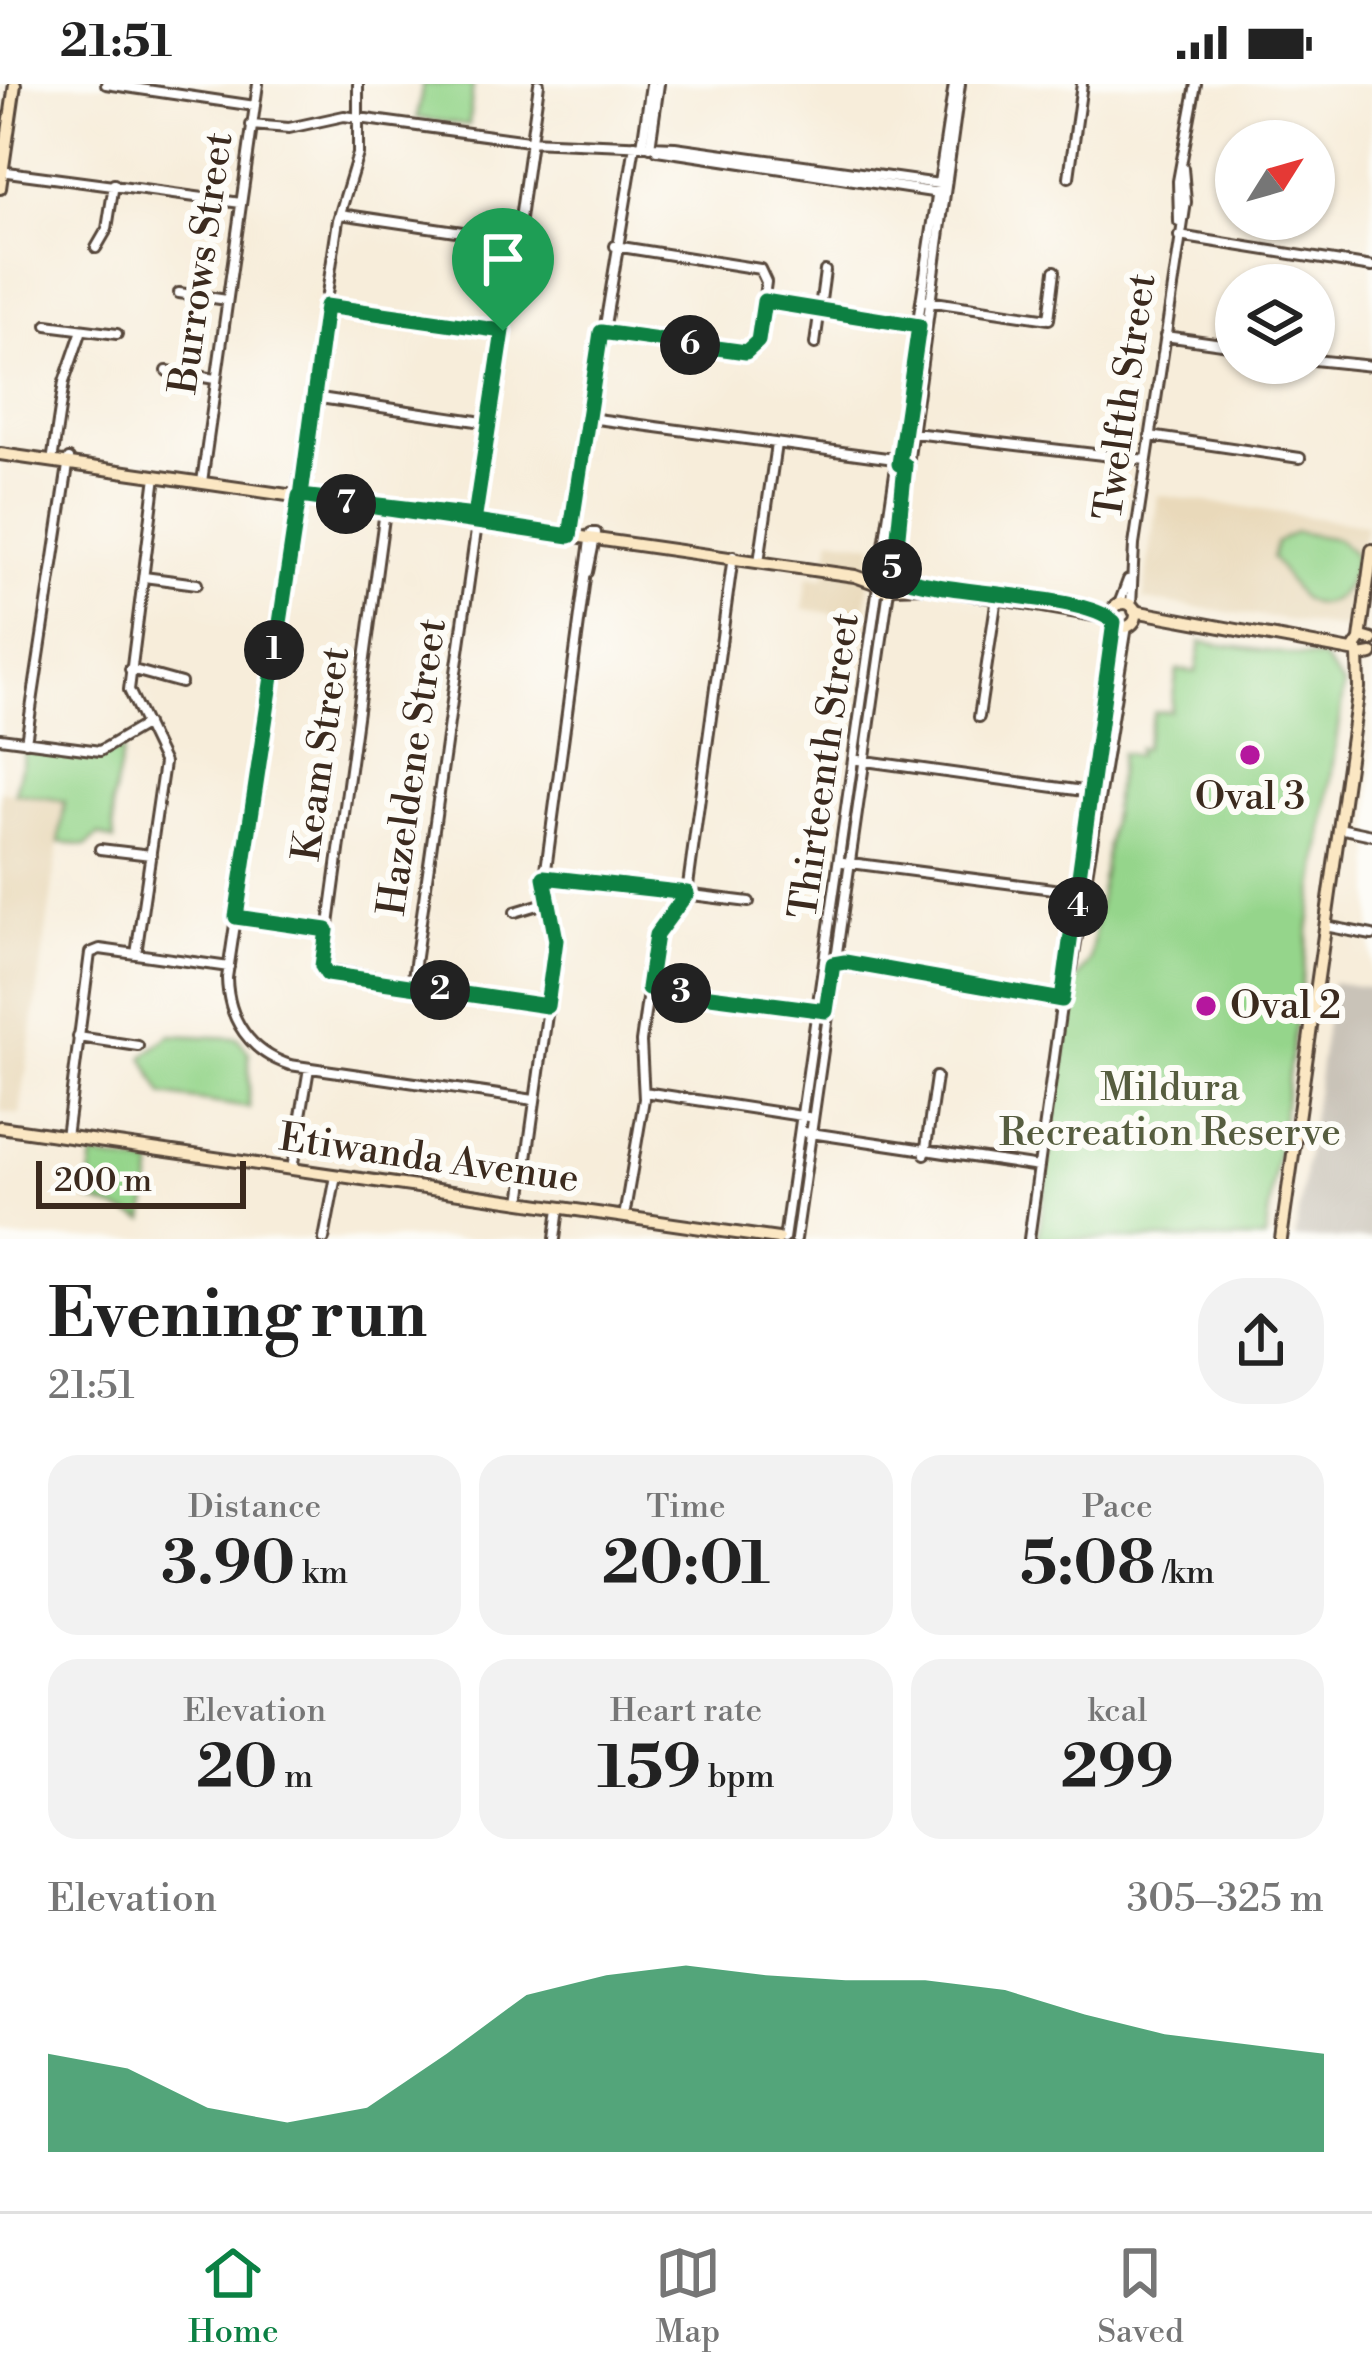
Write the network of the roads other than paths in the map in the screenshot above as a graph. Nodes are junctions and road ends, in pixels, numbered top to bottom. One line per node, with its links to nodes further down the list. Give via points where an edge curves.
1 (12, 84): 15 (street); 16 (street)
2 (106, 84): 10 (street)
3 (258, 84): 10 (street, Burrows Street)
4 (358, 84): 11 (street)
5 (539, 84): 13 (street, Hazeldene Street)
6 (655, 84): 14 (street)
7 (957, 84): 20 (street, Thirteenth Street)
8 (1082, 84): 17 (street)
9 (1196, 84): 23 (street, Twelfth Street)
10 (255, 106): 12 (street, Burrows Street)
11 (358, 117): 12 (street); 13 (street); 22 (street, via 355,173)
12 (251, 125): 21 (street, Burrows Street)
13 (533, 140): 14 (street); 24 (street, Hazeldene Street)
14 (642, 146): 20 (street); 25 (street)
15 (0, 149)
16 (1, 169): 18 (street); 19 (street)
17 (1069, 177)
18 (114, 184): 21 (street); 26 (street)
19 (0, 188)
20 (942, 189): 33 (street, Thirteenth Street)
21 (241, 203): 31 (street, Burrows Street)
22 (340, 214): 24 (street); 34 (street)
23 (1179, 236): 27 (street); 42 (street, Twelfth Street)
24 (517, 240): 38 (street, Hazeldene Street)
25 (615, 246): 32 (street, via 760,268); 40 (street)
26 (96, 248)
27 (1372, 267)
28 (826, 271): 35 (street)
29 (1055, 271): 33 (street, via 1048,319)
30 (179, 293): 31 (street)
31 (226, 300): 48 (street, Burrows Street)
32 (764, 301): 35 (street); 40 (street, via 758,341 746,352)
33 (926, 301): 36 (street, Thirteenth Street)
34 (326, 306): 38 (street); 49 (street)
35 (820, 309): 36 (street); 44 (street)
36 (922, 324): 52 (street, Thirteenth Street)
37 (47, 325): 39 (street)
38 (503, 331): 51 (street, Hazeldene Street)
39 (81, 332): 41 (street); 57 (street, via 64,382)
40 (601, 332): 50 (street)
41 (117, 334)
42 (1165, 336): 43 (street); 53 (street, Twelfth Street)
43 (1215, 343)
44 (815, 344)
45 (1335, 361): 46 (street)
46 (1372, 366)
47 (167, 371): 48 (street)
48 (215, 379): 61 (street, Burrows Street)
49 (313, 397): 51 (street); 62 (street)
50 (589, 418): 54 (street); 65 (street)
51 (490, 422): 64 (street, Hazeldene Street)
52 (907, 429): 58 (street, Thirteenth Street); 59 (street)
53 (1150, 436): 56 (street); 59 (street, Twelfth Street)
54 (776, 444): 58 (street); 69 (street)
55 (0, 452): 57 (street)
56 (1300, 458)
57 (61, 461): 60 (street); 82 (street)
58 (902, 462): 71 (street, Thirteenth Street)
59 (1146, 463): 74 (street, Twelfth Street)
60 (159, 476): 61 (street); 70 (street)
61 (200, 482): 62 (street)
62 (297, 495): 63 (street); 96 (street)
63 (388, 507): 64 (street); 98 (street, Keam Street)
64 (477, 520): 65 (street); 103 (street, Hazeldene Street)
65 (572, 533): 66 (street)
66 (593, 537): 68 (street); 90 (street)
67 (1372, 550): 76 (street)
68 (736, 558): 69 (street); 92 (street)
69 (759, 562): 71 (street)
70 (144, 577): 72 (street); 77 (street)
71 (885, 580): 73 (street); 83 (street, Thirteenth Street)
72 (197, 584)
73 (997, 597): 74 (street); 79 (street)
74 (1123, 615): 76 (street); 84 (street, Twelfth Street)
75 (1372, 624): 76 (street)
76 (1364, 647): 85 (street)
77 (130, 669): 78 (street); 80 (street, via 130,696)
78 (181, 683)
79 (980, 717)
80 (146, 724): 82 (street, via 100,751); 88 (street, via 164,764)
81 (0, 738): 82 (street)
82 (26, 742)
83 (860, 758): 84 (street); 89 (street, Thirteenth Street)
84 (1097, 793): 91 (street, Twelfth Street)
85 (1339, 830): 86 (street); 97 (street)
86 (1371, 835)
87 (100, 849): 88 (street)
88 (151, 856): 100 (street)
89 (845, 859): 91 (street); 101 (street, Thirteenth Street)
90 (544, 877): 92 (street); 93 (street)
91 (1083, 892): 105 (street, Twelfth Street)
92 (687, 893): 94 (street); 104 (street, via 658,930)
93 (548, 902): 95 (street); 106 (street, via 556,940)
94 (748, 902)
95 (515, 912)
96 (236, 917): 98 (street); 102 (street)
97 (1325, 928): 99 (street); 130 (street)
98 (327, 930): 103 (street, Keam Street, via 324,972)
99 (1372, 935)
100 (136, 954): 102 (street); 108 (street, via 90,952)
101 (831, 960): 105 (street); 107 (street, Thirteenth Street)
102 (229, 967): 110 (street, via 230,1006 243,1033 272,1058)
103 (412, 986): 106 (street)
104 (648, 988): 107 (street); 112 (street)
105 (1062, 1000): 120 (street, Twelfth Street)
106 (547, 1006): 113 (street)
107 (823, 1013): 114 (street, Thirteenth Street)
108 (78, 1037): 109 (street); 116 (street)
109 (138, 1046)
110 (309, 1068): 113 (street); 119 (street)
111 (936, 1077): 118 (street)
112 (644, 1092): 114 (street); 124 (street)
113 (534, 1100): 122 (street)
114 (808, 1115): 117 (street, Thirteenth Street)
115 (0, 1127): 116 (street, Etiwanda Avenue)
116 (63, 1136): 119 (street, Etiwanda Avenue)
117 (805, 1136): 118 (street); 127 (street, Thirteenth Street); 128 (street, Thirteenth Street)
118 (925, 1154): 120 (street)
119 (295, 1169): 121 (street, Etiwanda Avenue)
120 (1039, 1170): 129 (street, Twelfth Street)
121 (333, 1175): 122 (street, Etiwanda Avenue); 125 (street)
122 (519, 1202): 123 (street, Etiwanda Avenue)
123 (559, 1208): 124 (street, Etiwanda Avenue); 126 (street)
124 (627, 1217): 127 (street, Etiwanda Avenue)
125 (324, 1239)
126 (555, 1239)
127 (781, 1239)
128 (796, 1239)
129 (1028, 1239)
130 (1281, 1239)

